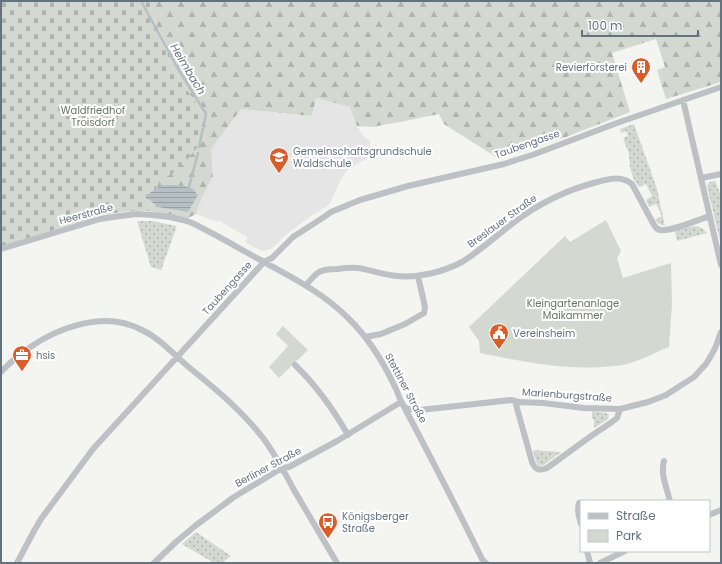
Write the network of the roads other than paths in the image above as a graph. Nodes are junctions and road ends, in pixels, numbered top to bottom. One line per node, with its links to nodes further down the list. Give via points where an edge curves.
1 (721, 87): 2 (street, Taubengasse)
2 (683, 100): 4 (street); 7 (street, Taubengasse, via 504,164 360,200 331,212 293,236 272,258)
3 (721, 174): 4 (street)
4 (700, 178): 5 (street)
5 (710, 216): 8 (street); 9 (street, Breslauer Straße, via 668,230 656,229 632,184 619,178 607,180 566,192 534,208 463,261 443,270)
6 (1, 249): 7 (street, Heerstraße, via 100,219 137,214 187,220)
7 (264, 262): 10 (street, Stettiner Straße); 13 (street, Taubengasse)
8 (721, 265)
9 (418, 276): 10 (street, Breslauer Straße, via 396,276 357,268 340,268 314,275); 12 (street, via 424,313 381,334)
10 (306, 285): 12 (street, Stettiner Straße, via 347,316)
11 (721, 332): 18 (street, Marienburgstraße, via 706,364 694,377 666,395)
12 (365, 337): 17 (street, Stettiner Straße)
13 (177, 357): 15 (street, via 152,336 130,325 93,322 42,339); 21 (street, via 246,419 264,439); 29 (street, Taubengasse, via 101,440 79,468 41,519)
14 (295, 365): 19 (street, via 325,398)
15 (1, 372)
16 (515, 401): 17 (street, Marienburgstraße, via 420,410 410,409); 18 (street, Marienburgstraße); 18 (street, via 533,466 538,470 547,468 612,422 617,418)
17 (403, 404): 19 (street, Berliner Straße); 32 (street, Stettiner Straße)
18 (620, 409)
19 (348, 435): 21 (street, Berliner Straße, via 289,467)
20 (664, 461): 22 (street, via 663,472)
21 (282, 468): 30 (street, Berliner Straße, via 228,501 195,526); 31 (street)
22 (670, 500)
23 (579, 503): 26 (street)
24 (721, 510): 25 (street)
25 (710, 515)
26 (580, 520)
27 (588, 552): 33 (street)
28 (623, 552): 34 (street)
29 (17, 563)
30 (154, 563)
31 (337, 563)
32 (486, 563)
33 (590, 563)
34 (600, 563)

